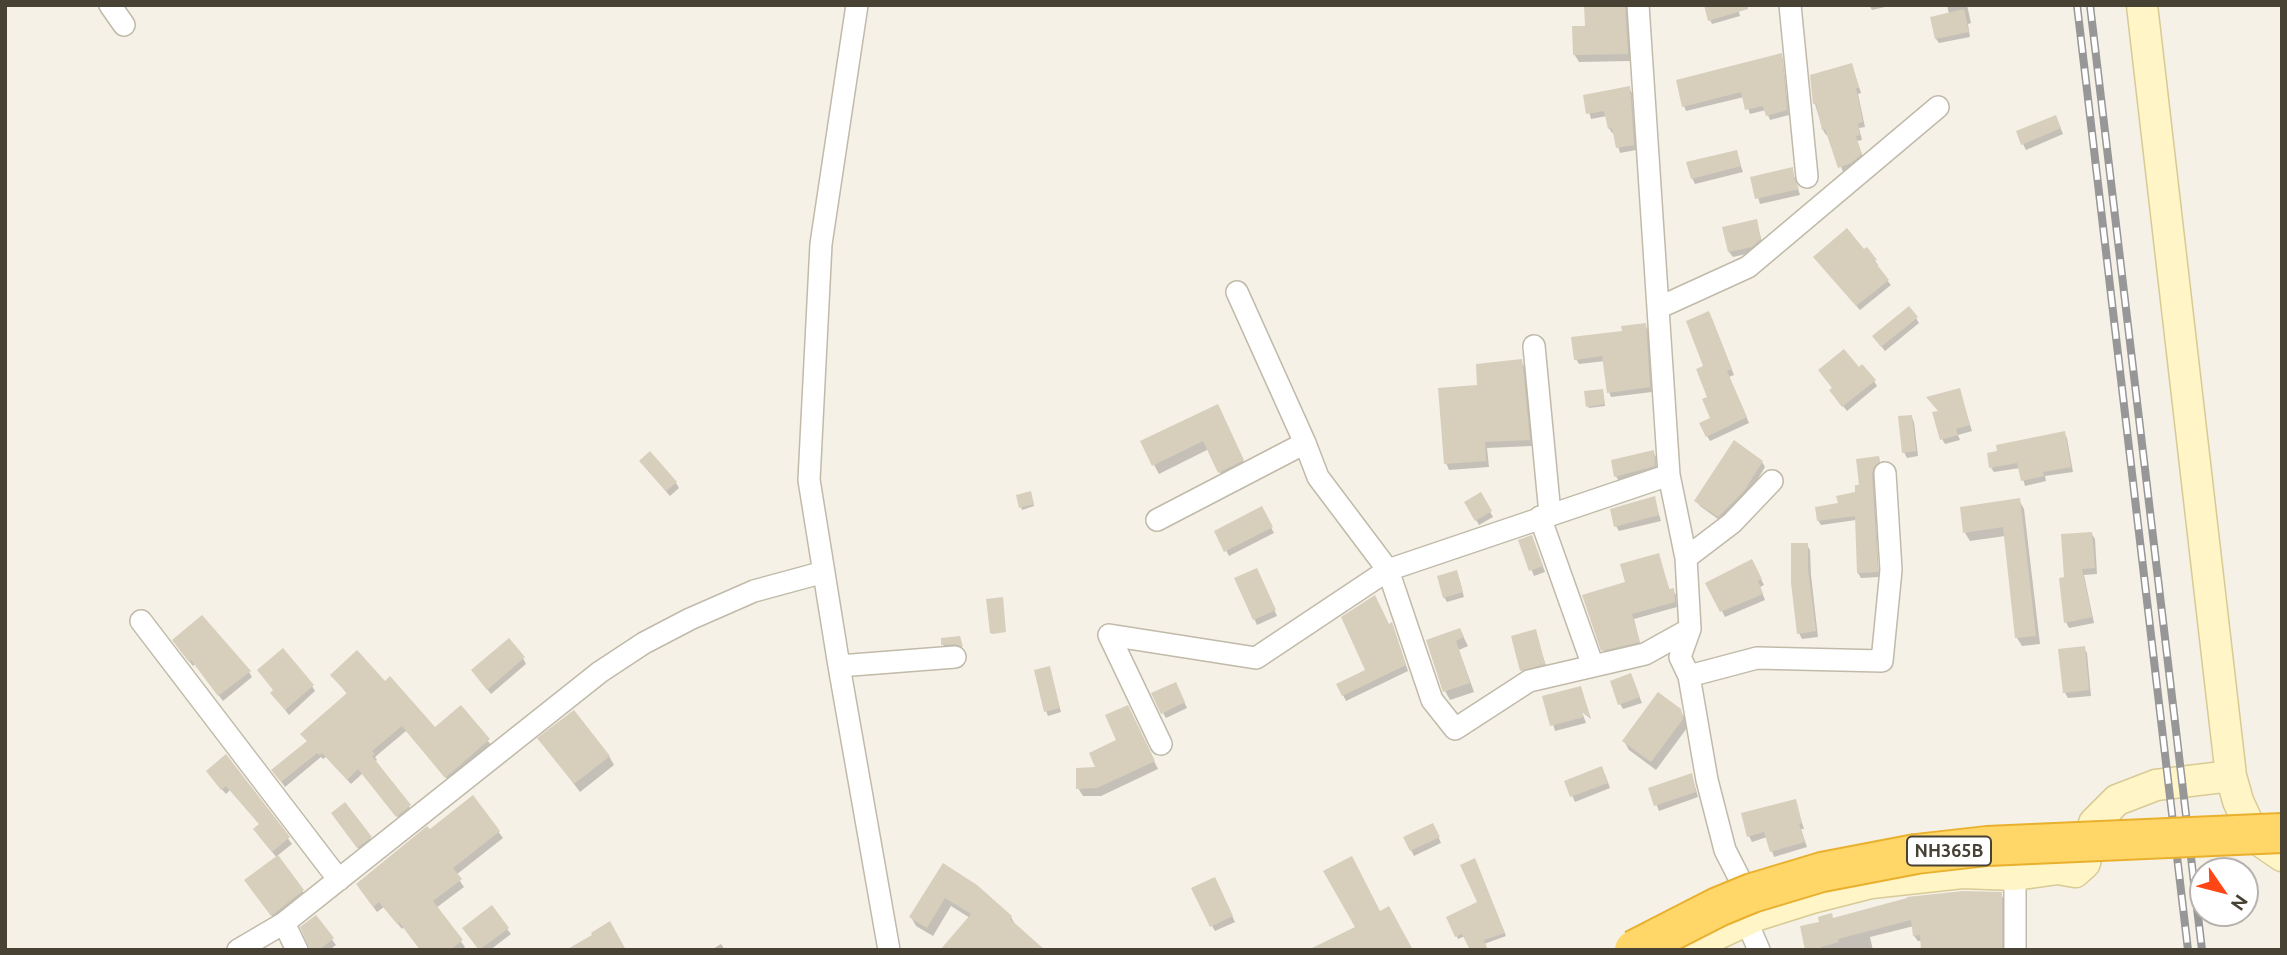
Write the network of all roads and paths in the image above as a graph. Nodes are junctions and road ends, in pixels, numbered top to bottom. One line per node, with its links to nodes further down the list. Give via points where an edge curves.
1 (110, 5): 6 (street)
2 (857, 5): 20 (street, via 821,244 809,480)
3 (1638, 5): 10 (street)
4 (1790, 5): 8 (street)
5 (2142, 5): 28 (street)
6 (124, 25)
7 (1937, 107): 10 (street, via 1748,267)
8 (1807, 177)
9 (1237, 292): 12 (street)
10 (1658, 308): 14 (street)
11 (1534, 346): 16 (street)
12 (1305, 443): 17 (street); 19 (street, via 1318,477)
13 (1885, 473): 26 (street, via 1891,569 1882,661 1757,658)
14 (1669, 475): 16 (street); 18 (street)
15 (1772, 481): 18 (street, via 1732,523)
16 (1545, 516): 19 (street); 25 (street)
17 (1157, 520)
18 (1686, 558): 22 (street)
19 (1388, 570): 25 (street, via 1432,700 1455,729 1529,681); 27 (street, via 1256,658 1109,635)
20 (824, 572): 24 (street); 32 (street, via 754,591 690,619 600,671)
21 (141, 621): 32 (street)
22 (1690, 629): 25 (street, via 1645,654); 26 (street, via 1680,657)
23 (954, 657): 24 (street)
24 (839, 666): 37 (street)
25 (1593, 666)
26 (1689, 676): 33 (street, via 1725,850)
27 (1161, 744)
28 (2231, 776): 30 (street, via 2248,822 2263,843); 31 (street, via 2156,785 2117,800 2094,823 2085,863 2075,872 2059,869)
29 (2282, 833): 38 (highway, NH365B, bridge, via 1987,846 1916,854 1822,872 1752,893)
30 (2282, 856)
31 (2015, 875): 33 (street, via 1962,873 1871,883); 41 (street)
32 (339, 880): 34 (street)
33 (1752, 917): 39 (street); 40 (street)
34 (284, 923): 35 (street); 36 (street)
35 (238, 950)
36 (298, 950)
37 (889, 950)
38 (1634, 950)
39 (1684, 950)
40 (1759, 950)
41 (2015, 950)

